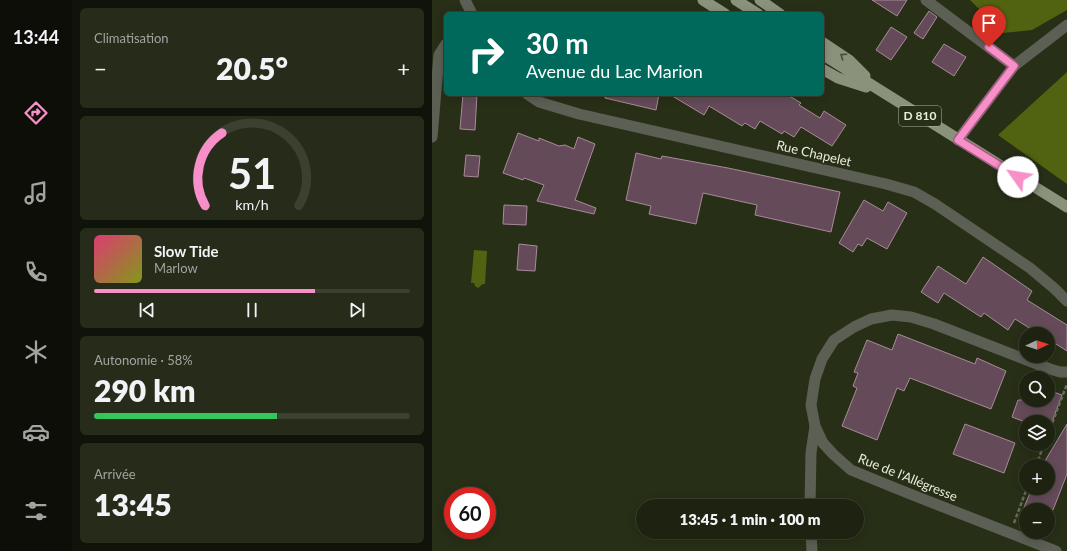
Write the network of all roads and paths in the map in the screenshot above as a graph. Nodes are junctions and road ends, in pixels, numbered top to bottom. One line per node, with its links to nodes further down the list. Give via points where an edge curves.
1 (703, 0): 5 (main road)
2 (736, 0): 6 (main road)
3 (760, 0): 7 (main road)
4 (926, 0): 12 (street)
5 (722, 12)
6 (755, 12)
7 (777, 12)
8 (1067, 25): 12 (street)
9 (824, 43): 14 (main road, one-way to 9, via 849,60)
10 (444, 47): 16 (street, via 439,56)
11 (824, 55): 14 (main road, D 810)
12 (1014, 66): 17 (street)
13 (824, 70): 14 (main road, via 838,78)
14 (881, 92): 17 (main road, D 810)
15 (530, 96): 19 (street, Rue Chapelet, via 539,102 579,114 914,192 1030,268 1056,288)
16 (432, 137)
17 (958, 140): 18 (main road, D 810)
18 (1067, 207)
19 (1067, 301)
20 (1067, 372): 23 (street, Rue de l'Allégresse, via 1050,369 911,317 892,315 871,319 834,340 822,359 811,405)
21 (1067, 384): 22 (path)
22 (1055, 416)
23 (815, 426): 25 (street, via 811,453); 26 (street, Rue de l'Allégresse, via 823,443 850,470)
24 (1024, 495): 26 (path)
25 (810, 499)
26 (1010, 533): 29 (street, Rue de l'Allégresse)
27 (811, 539): 28 (street)
28 (812, 551)
29 (1056, 551)

